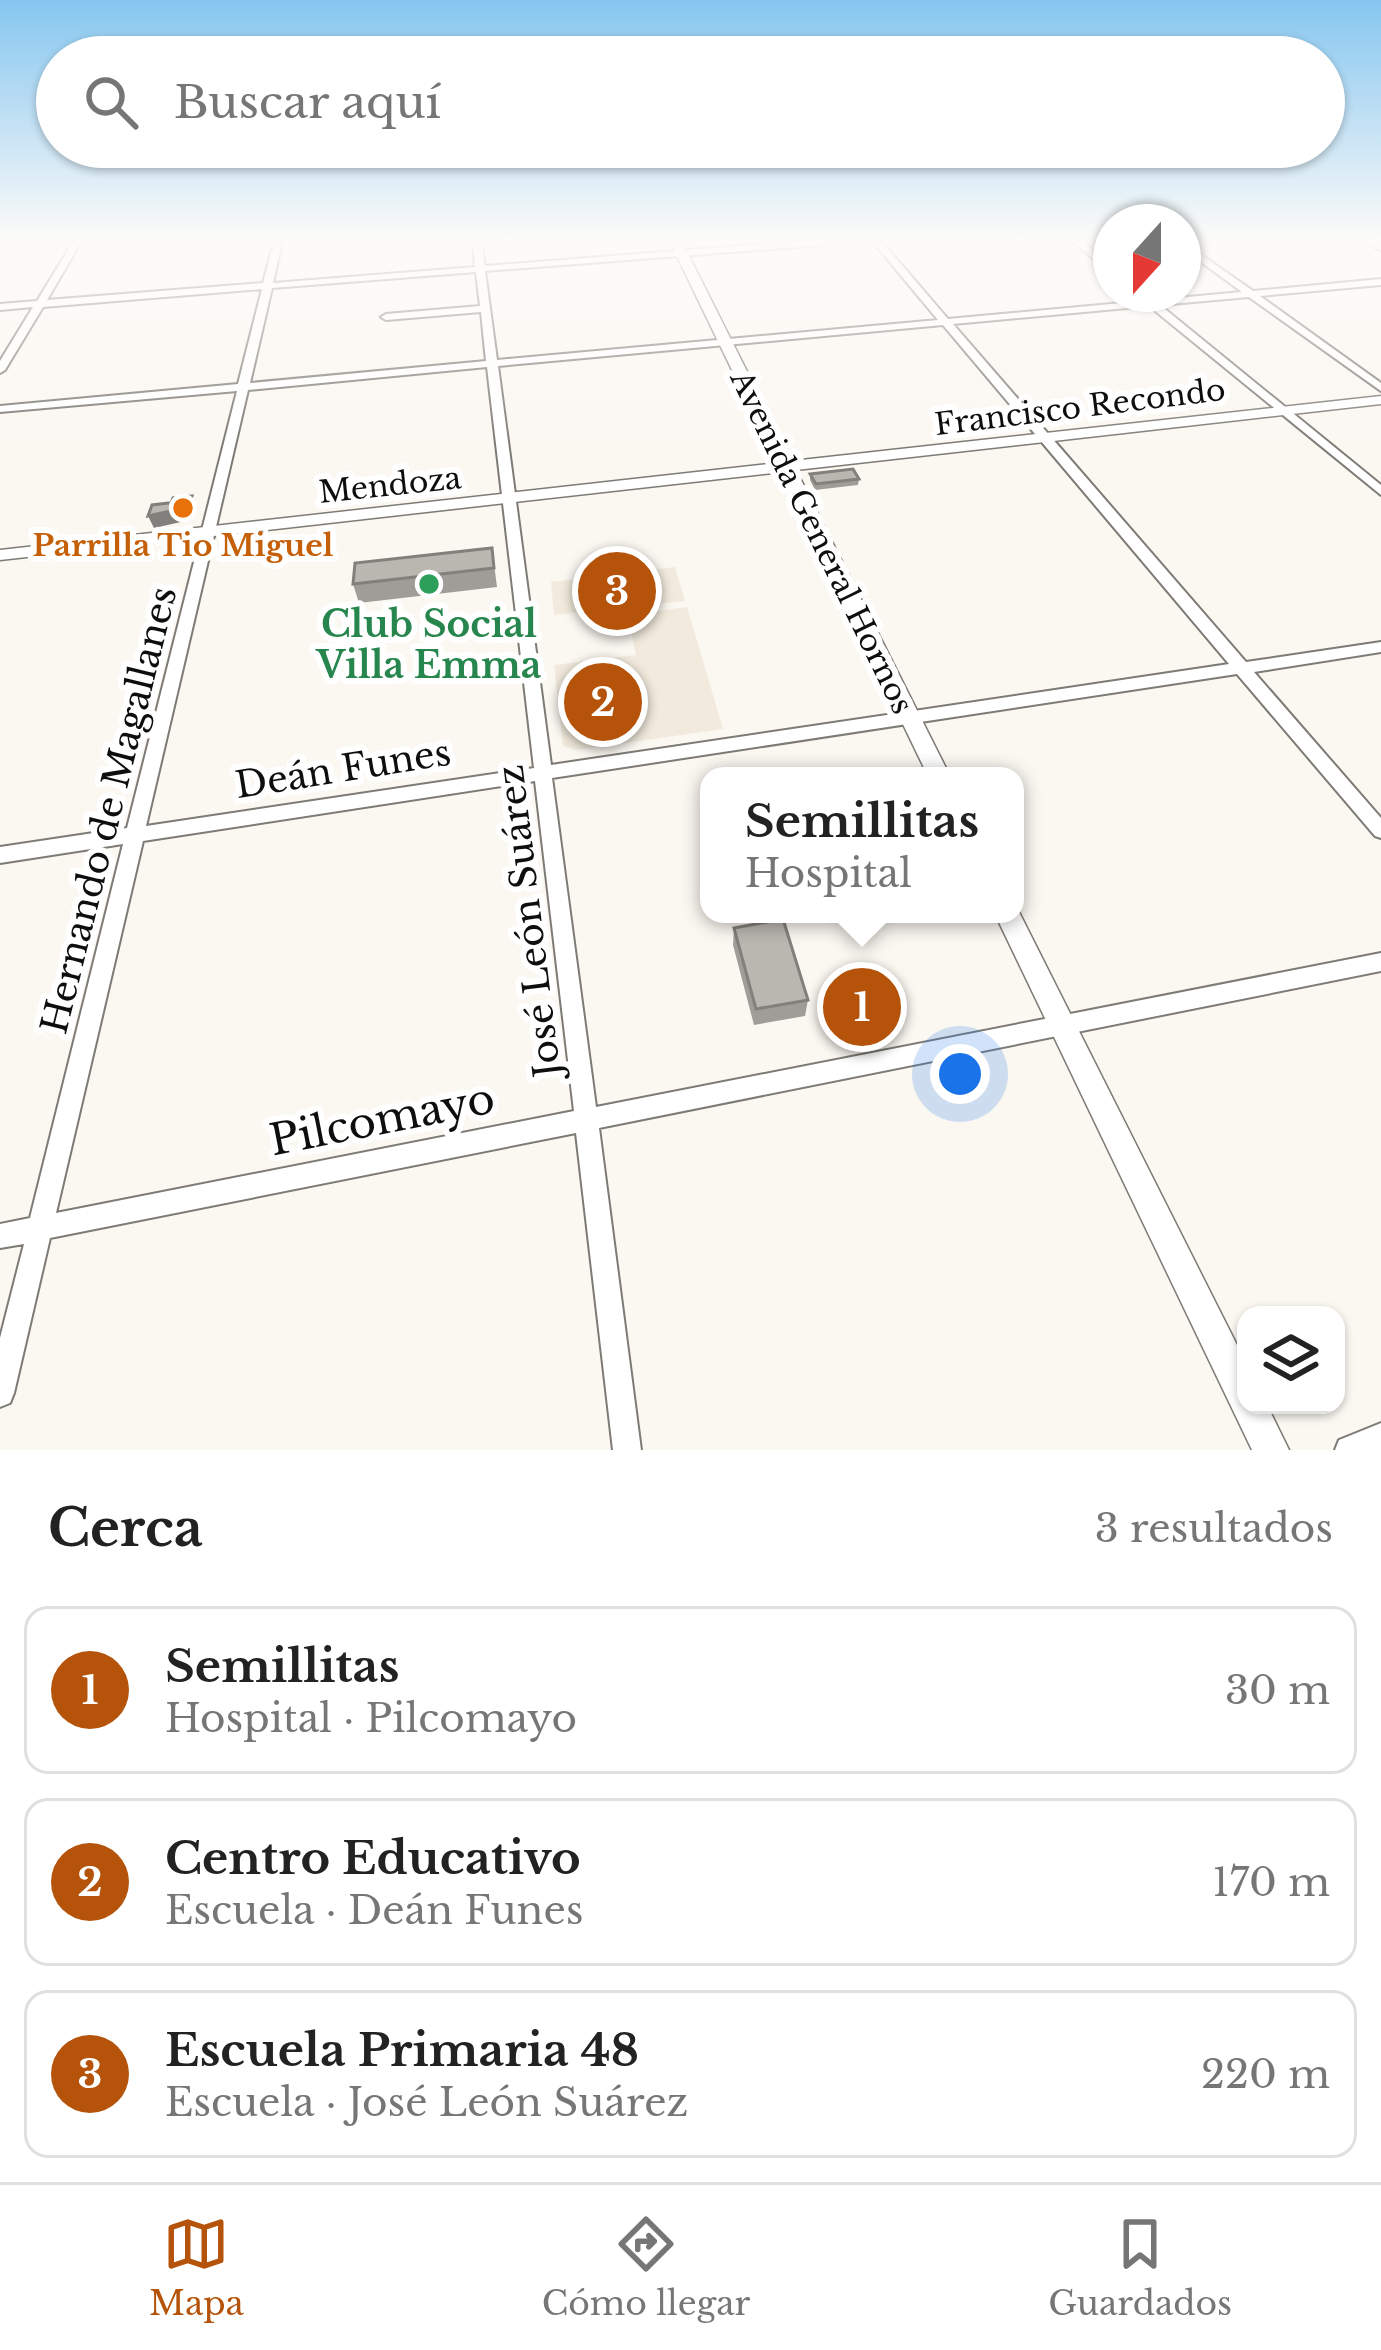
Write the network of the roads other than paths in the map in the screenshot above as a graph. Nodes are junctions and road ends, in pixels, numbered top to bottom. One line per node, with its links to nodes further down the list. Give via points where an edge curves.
1 (485, 309): 13 (street, José León Suárez)
2 (37, 310): 14 (street)
3 (262, 310): 15 (street, Hernando de Magallanes)
4 (476, 310): 10 (street)
5 (708, 310): 12 (street, Avenida General Hornos)
6 (933, 310): 11 (street)
7 (1079, 310): 11 (street)
8 (1272, 310): 16 (street)
9 (1163, 312): 19 (street)
10 (386, 316)
11 (943, 322): 12 (street); 20 (street)
12 (724, 343): 13 (street); 21 (street, Avenida General Hornos)
13 (491, 364): 15 (street); 23 (street, José León Suárez)
14 (0, 370)
15 (244, 386): 18 (street); 24 (street, Hernando de Magallanes)
16 (1381, 388)
17 (1381, 400): 19 (street, Francisco Recondo)
18 (0, 409)
19 (1282, 411): 20 (street, Francisco Recondo); 22 (street)
20 (1045, 438): 21 (street, Francisco Recondo); 27 (street)
21 (784, 467): 23 (street, Mendoza); 28 (street, Avenida General Hornos)
22 (1381, 491)
23 (507, 500): 24 (street, Mendoza); 30 (street, José León Suárez)
24 (210, 532): 25 (street, Mendoza); 32 (street, Hernando de Magallanes)
25 (0, 555)
26 (1381, 647): 27 (street, Deán Funes)
27 (1242, 668): 28 (street, Deán Funes); 31 (street)
28 (909, 716): 29 (street, Avenida General Hornos); 30 (street, Deán Funes)
29 (934, 767)
30 (545, 772): 32 (street, Deán Funes); 37 (street, José León Suárez)
31 (1381, 831)
32 (139, 834): 33 (street, Deán Funes); 38 (street, Hernando de Magallanes)
33 (0, 855)
34 (1010, 923): 36 (street)
35 (1381, 962): 36 (street, Pilcomayo)
36 (1061, 1025): 37 (street, Pilcomayo); 40 (street)
37 (586, 1121): 38 (street, Pilcomayo); 44 (street, José León Suárez)
38 (42, 1228): 39 (street, Pilcomayo); 41 (street, Hernando de Magallanes)
39 (0, 1236)
40 (1237, 1382)
41 (0, 1393)
42 (1253, 1414): 45 (street)
43 (1381, 1437): 46 (street)
44 (627, 1450)
45 (1270, 1450)
46 (1349, 1450)

